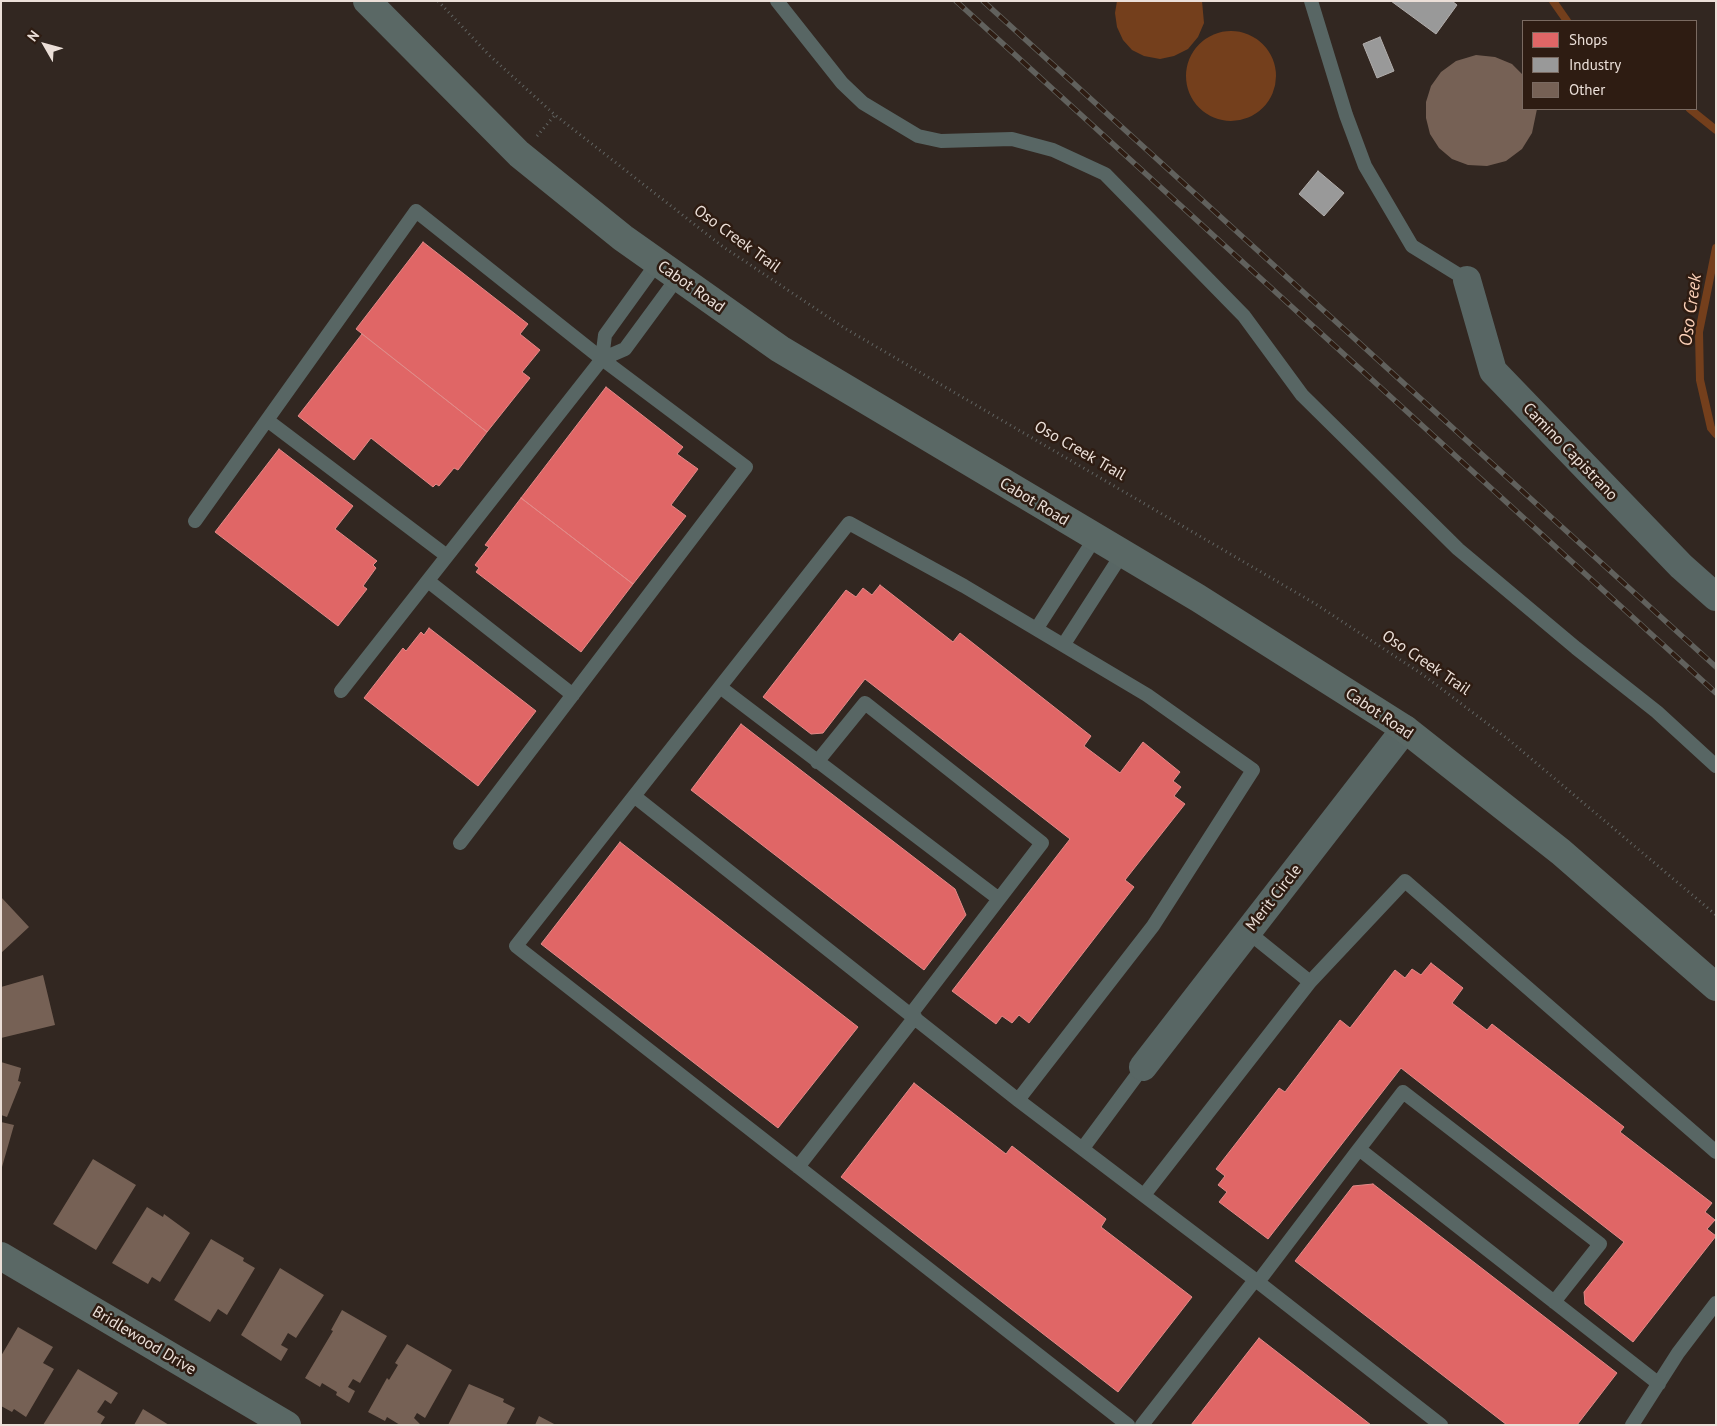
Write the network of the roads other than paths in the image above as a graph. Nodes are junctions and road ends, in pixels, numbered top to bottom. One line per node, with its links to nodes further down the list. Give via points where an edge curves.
1 (366, 1): 4 (main road, Cabot Road, via 519,154)
2 (776, 1): 21 (lane, via 842,83 863,103 918,136 941,142 1012,138 1053,150 1105,174 1244,316 1302,394 1458,549 1657,712)
3 (1311, 1): 5 (lane, via 1364,166 1412,246)
4 (668, 270): 6 (lane, via 625,349); 6 (lane, via 605,335); 9 (main road, Cabot Road, via 780,349)
5 (1467, 280): 13 (street, Camino Capistrano, via 1493,371 1681,566)
6 (602, 360): 7 (lane, via 416,211); 11 (lane); 18 (lane, via 746,467)
7 (267, 420): 8 (lane); 11 (lane)
8 (195, 521)
9 (1095, 538): 10 (main road, Cabot Road); 14 (lane)
10 (1122, 554): 15 (lane); 19 (main road, Cabot Road, via 1198,598)
11 (447, 556): 12 (lane)
12 (428, 581): 17 (lane); 18 (lane)
13 (1716, 597)
14 (1037, 628): 15 (lane); 16 (lane, via 849,523)
15 (1064, 644): 30 (lane, via 1147,695 1253,770 1153,926)
16 (720, 687): 20 (lane); 22 (lane)
17 (341, 691)
18 (572, 696): 23 (lane)
19 (1405, 729): 25 (street, Merit Circle); 27 (main road, Cabot Road, via 1561,852)
20 (817, 762): 24 (lane); 24 (lane, via 865,703 1042,844)
21 (1716, 766)
22 (634, 796): 28 (lane); 34 (lane, via 516,946)
23 (460, 843)
24 (999, 899): 28 (lane)
25 (1248, 932): 26 (lane); 29 (street, Merit Circle)
26 (1310, 982): 33 (lane, via 1404,881); 35 (lane)
27 (1716, 987)
28 (913, 1015): 30 (lane); 34 (lane)
29 (1143, 1067): 31 (lane)
30 (1018, 1100): 31 (lane)
31 (1083, 1148): 35 (lane)
32 (1359, 1149): 37 (lane); 38 (lane); 38 (lane, via 1402,1092 1600,1244)
33 (1716, 1152)
34 (798, 1167): 42 (lane)
35 (1144, 1195): 37 (lane)
36 (1, 1256): 41 (main road, Bridlewood Drive)
37 (1256, 1281): 43 (lane); 44 (lane)
38 (1554, 1302): 40 (lane)
39 (1716, 1303): 40 (lane)
40 (1659, 1384): 45 (lane)
41 (286, 1425)
42 (1128, 1425)
43 (1142, 1425)
44 (1440, 1425)
45 (1632, 1425)

